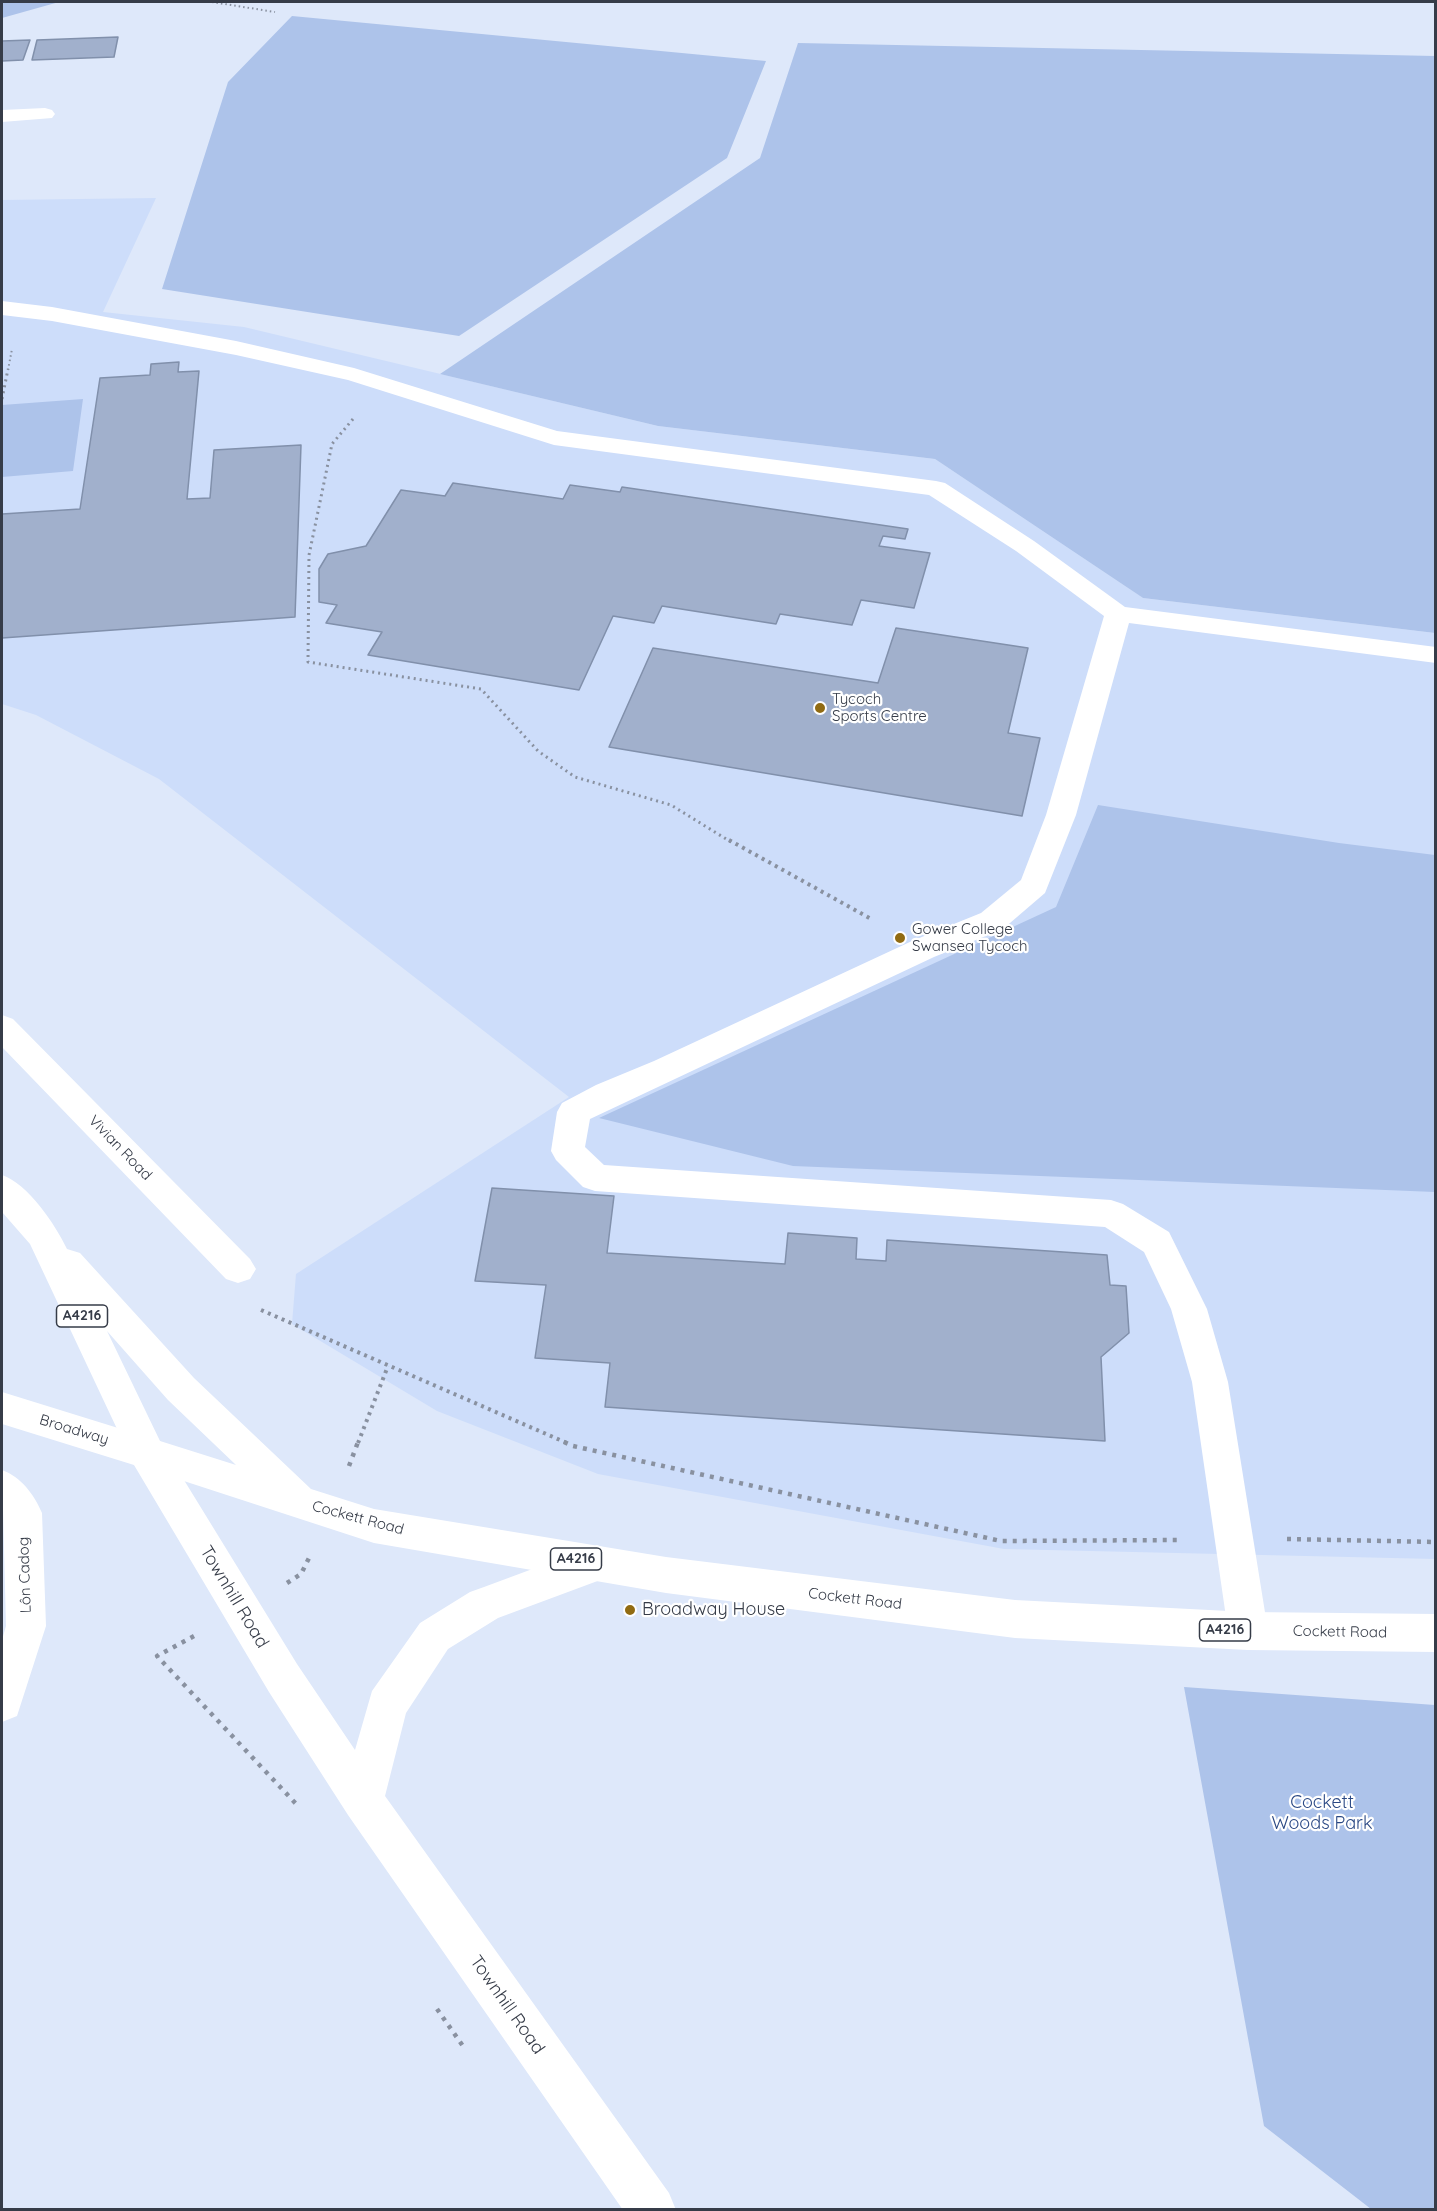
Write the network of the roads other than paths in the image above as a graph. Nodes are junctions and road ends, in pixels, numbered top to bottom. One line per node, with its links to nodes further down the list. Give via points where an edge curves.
1 (45, 114): 2 (main road)
2 (2, 116)
3 (2, 308): 4 (main road, via 236,348 354,375 554,438 936,488)
4 (1118, 614): 5 (main road); 15 (main road, via 1061,815 1034,886 992,921 923,949 574,1112 568,1151 595,1178 1111,1214 1157,1242 1189,1309 1210,1382)
5 (1436, 655)
6 (2, 1027): 9 (main road, Vivian Road)
7 (2, 1189): 8 (main road, A4216)
8 (43, 1235): 11 (main road, A4216); 13 (main road, A4216, via 181,1389)
9 (238, 1269)
10 (2, 1407): 11 (main road, Broadway)
11 (147, 1453): 13 (main road, Cockett Road / A4216); 18 (main road, Townhill Road, via 283,1678)
12 (2, 1487): 17 (main road, Lôn Cadog, via 23,1514 26,1626)
13 (302, 1502): 14 (main road, Cockett Road / A4216, via 375,1526)
14 (597, 1563): 15 (main road, Cockett Road / A4216, via 1015,1619); 18 (main road, via 484,1605 434,1636 387,1705)
15 (1248, 1631): 16 (main road, Cockett Road / A4216)
16 (1436, 1633)
17 (2, 1702)
18 (363, 1800): 19 (main road, Townhill Road)
19 (652, 2210)

